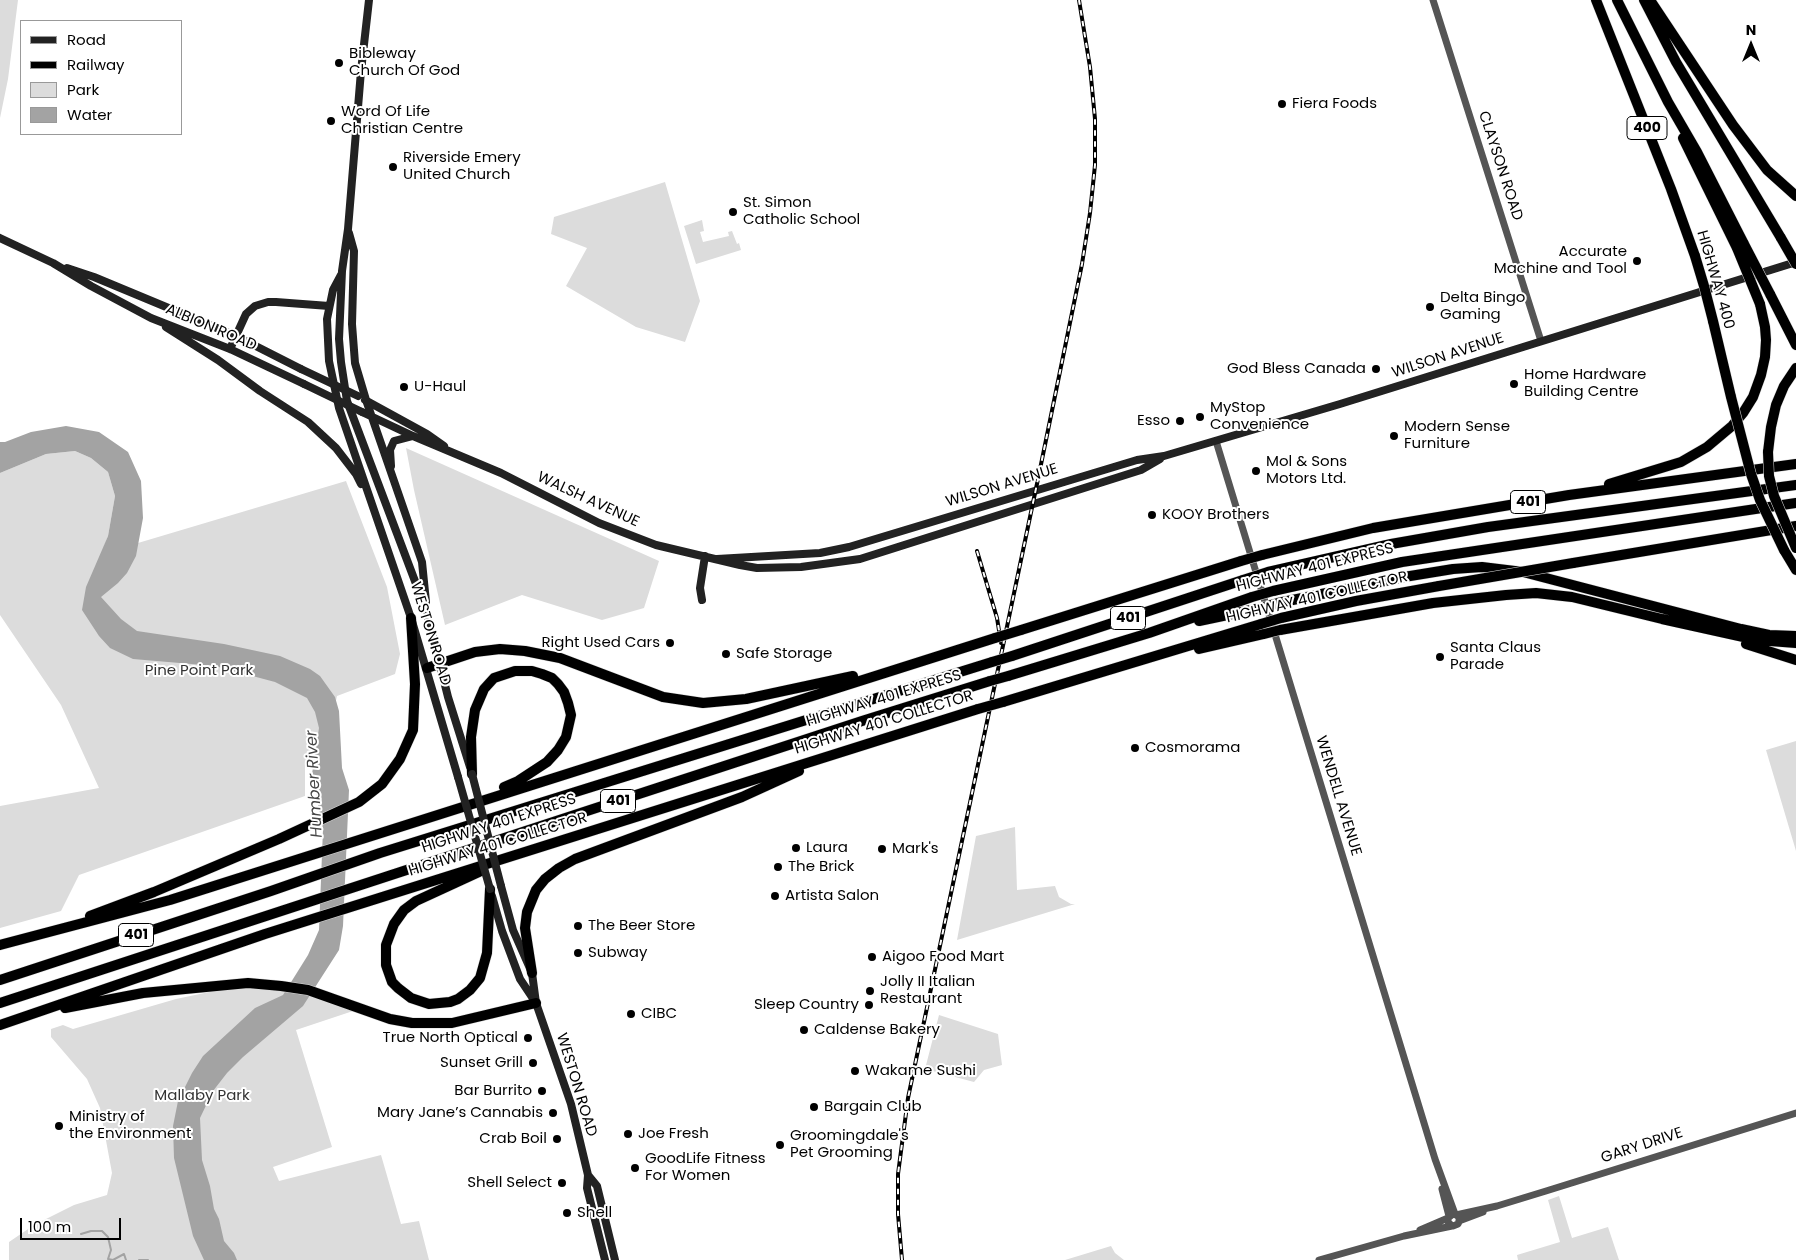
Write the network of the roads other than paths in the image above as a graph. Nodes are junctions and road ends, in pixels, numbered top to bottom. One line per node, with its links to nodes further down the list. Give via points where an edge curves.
1 (369, 0): 8 (main road, WESTON ROAD)
2 (1433, 0): 17 (street, CLAYSON ROAD)
3 (1596, 0): 41 (highway, HIGHWAY 400 / 400, bridge, via 1695,256 1760,500)
4 (1617, 0): 10 (highway, via 1690,154)
5 (1644, 0): 12 (highway, bridge, via 1676,62)
6 (1650, 0): 7 (highway, via 1733,125 1768,170)
7 (1796, 196)
8 (348, 229): 13 (main road, WESTON ROAD); 22 (main road, via 354,250 352,341)
9 (0, 238): 11 (main road, ALBION ROAD)
10 (1740, 246): 18 (highway, bridge); 32 (highway, bridge, via 1760,304 1766,340 1761,375 1743,413 1707,447 1681,462)
11 (54, 263): 15 (main road, ALBION ROAD); 16 (main road, ALBION ROAD, via 94,276)
12 (1796, 263): 17 (main road, WILSON AVENUE)
13 (342, 271): 14 (main road, WESTON ROAD); 43 (main road, WESTON ROAD, via 339,339 347,400)
14 (329, 306): 16 (main road, via 261,304 248,311); 34 (main road, WESTON ROAD, via 329,361 339,408)
15 (151, 318): 19 (main road, ALBION ROAD); 34 (main road, via 308,422 336,448 356,474)
16 (236, 336): 19 (main road); 21 (main road, ALBION ROAD, bridge)
17 (1541, 341): 26 (main road, WILSON AVENUE)
18 (1796, 345)
19 (230, 349): 23 (main road, ALBION ROAD, bridge)
20 (1796, 368): 37 (highway, bridge, via 1776,405 1768,452 1774,496)
21 (358, 396): 22 (main road, WALSH AVENUE)
22 (366, 400): 24 (main road); 27 (main road, WALSH AVENUE, via 428,434)
23 (362, 412): 24 (main road, WALSH AVENUE)
24 (371, 416): 25 (main road, WALSH AVENUE); 30 (main road)
25 (413, 436): 27 (main road, WALSH AVENUE); 30 (main road, via 394,441 390,450)
26 (1216, 441): 28 (main road, WILSON AVENUE); 69 (street, WENDELL AVENUE)
27 (453, 453): 38 (main road, WALSH AVENUE, via 501,473 599,523 656,544)
28 (1164, 456): 36 (main road, WILSON AVENUE, via 1137,460); 39 (main road, WILSON AVENUE, via 1141,470)
29 (1796, 464): 32 (highway, 401)
30 (392, 475): 43 (main road, via 422,562)
31 (1796, 485): 62 (highway, HIGHWAY 401 EXPRESS / 401, bridge, via 1488,527 1391,544 1268,572 1012,656 380,853)
32 (1569, 495): 52 (highway, 401, bridge, via 1373,528 1262,555)
33 (1796, 503): 47 (highway, HIGHWAY 401 EXPRESS / 401, bridge, via 1402,562 1273,591)
34 (377, 517): 44 (main road, WESTON ROAD)
35 (1796, 526): 46 (highway, HIGHWAY 401 COLLECTOR, bridge, via 1356,601 1281,618)
36 (849, 547): 40 (main road, WALSH AVENUE, via 820,553)
37 (1796, 548)
38 (705, 556): 40 (main road, WALSH AVENUE); 42 (main road, via 700,588)
39 (860, 558): 40 (main road, WALSH AVENUE, via 801,567 756,568)
40 (717, 559)
41 (1796, 570)
42 (702, 600)
43 (427, 614): 51 (main road, WESTON ROAD)
44 (411, 618): 53 (main road, WESTON ROAD); 59 (highway, via 415,684 413,730 400,759 382,784 359,802 279,838 154,892)
45 (1678, 623): 46 (highway, bridge, via 1572,597 1528,594 1433,603 1280,630); 49 (highway, via 1757,640); 50 (highway)
46 (1263, 629): 54 (highway, HIGHWAY 401 COLLECTOR / 401, bridge, via 1112,669)
47 (1149, 633): 48 (highway, bridge, via 1404,577 1482,567 1523,572 1741,629); 63 (highway, HIGHWAY 401 EXPRESS / 401, bridge, via 853,724)
48 (1796, 636)
49 (1796, 643)
50 (1796, 660)
51 (440, 663): 52 (highway, via 475,652 525,651 560,658 663,697 702,703 746,699); 53 (highway); 55 (main road, WESTON ROAD)
52 (912, 663): 56 (highway, 401)
53 (427, 668): 58 (main road, WESTON ROAD, bridge)
54 (845, 751): 57 (highway, HIGHWAY 401 COLLECTOR / 401); 61 (highway, via 742,797 575,859 559,868 536,890 526,912 525,928)
55 (472, 774): 56 (highway, via 471,737 475,710 484,689 494,678 515,671 532,671 552,678 564,692 571,714 566,738 558,750 547,762 518,781); 61 (main road, WESTON ROAD, bridge, via 514,930)
56 (460, 806): 59 (highway, 401, via 170,900)
57 (502, 860): 58 (highway, via 416,901 404,910 386,945 388,973 398,988 418,1002 440,1004 458,999 476,984 488,953); 65 (highway, HIGHWAY 401 COLLECTOR / 401, via 265,934)
58 (490, 889): 64 (main road, WESTON ROAD, via 520,979)
59 (37, 937): 60 (highway, 401)
60 (0, 945)
61 (532, 973): 64 (main road, WESTON ROAD)
62 (0, 980)
63 (0, 1002)
64 (536, 1003): 65 (highway, via 469,1020 412,1023 390,1019 308,990 248,983 143,993); 68 (main road, WESTON ROAD, via 571,1104)
65 (44, 1011): 66 (highway, HIGHWAY 401 COLLECTOR / 401)
66 (0, 1025)
67 (1796, 1113): 69 (street, GARY DRIVE)
68 (588, 1175): 70 (main road, WESTON ROAD, via 587,1188); 71 (main road, WESTON ROAD, via 597,1186)
69 (1453, 1220): 72 (street, GARY DRIVE)
70 (605, 1260)
71 (615, 1260)
72 (1319, 1260)

